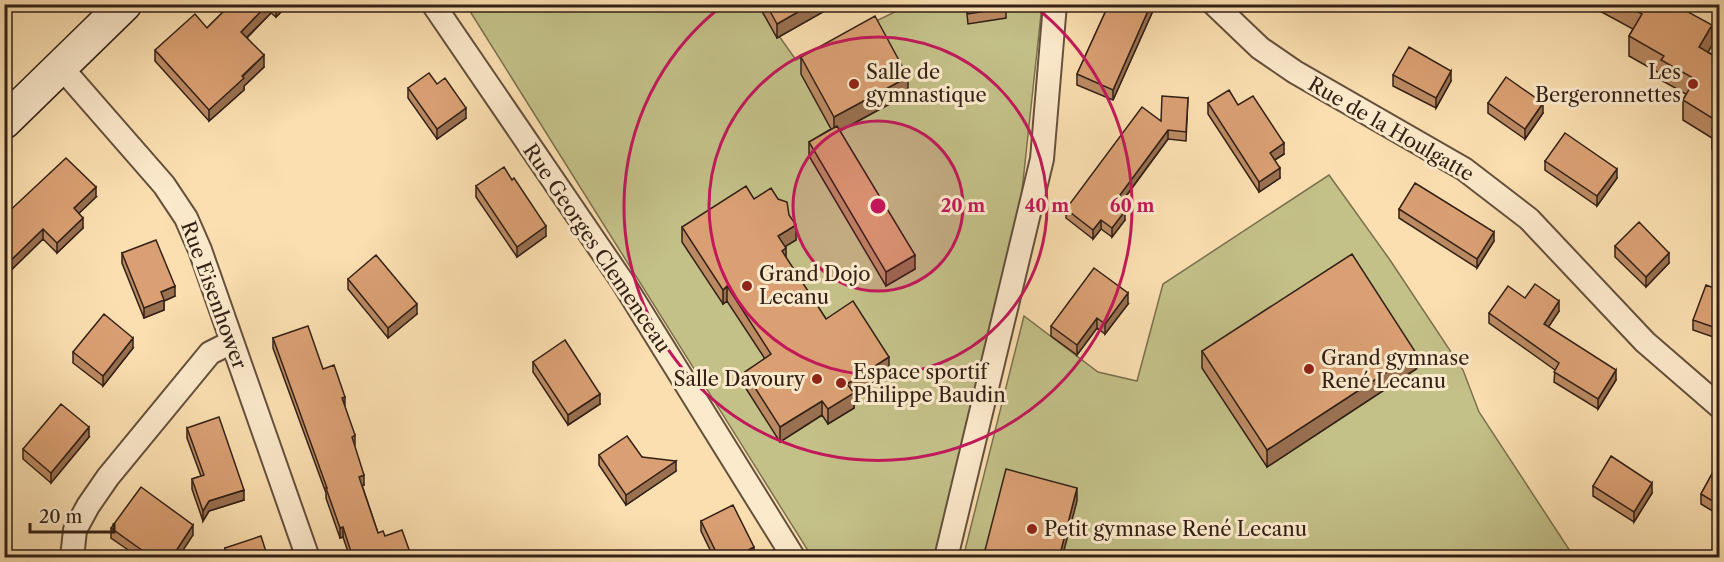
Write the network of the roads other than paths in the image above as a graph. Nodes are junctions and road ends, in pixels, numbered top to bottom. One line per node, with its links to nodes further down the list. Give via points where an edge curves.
1 (125, 4): 5 (main road)
2 (432, 4): 11 (street, Rue Georges Clemenceau, via 622,281)
3 (1055, 4): 12 (street, via 1042,159)
4 (1214, 4): 8 (street, Rue de la Houlgatte, via 1260,48 1295,72 1464,169 1520,212 1645,342)
5 (61, 67): 6 (main road); 7 (street, Rue Eisenhower, via 164,185 186,218)
6 (4, 122)
7 (232, 342): 9 (street, via 210,353 108,477 75,530); 10 (street, Rue Eisenhower)
8 (1719, 407)
9 (72, 558)
10 (308, 558)
11 (794, 558)
12 (946, 558)

